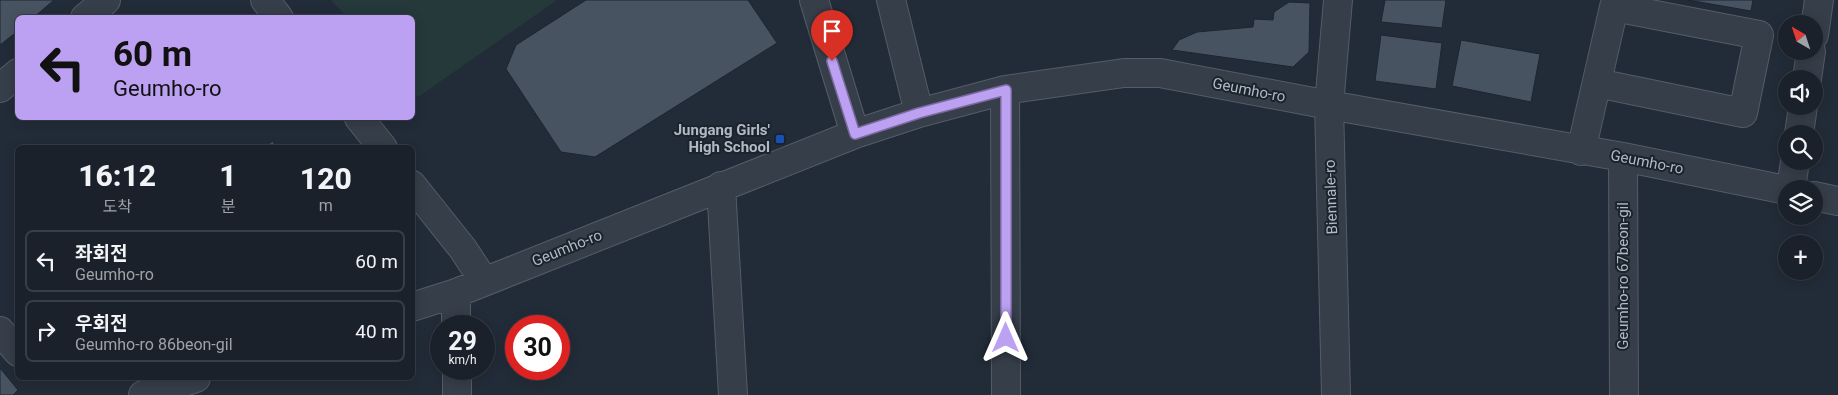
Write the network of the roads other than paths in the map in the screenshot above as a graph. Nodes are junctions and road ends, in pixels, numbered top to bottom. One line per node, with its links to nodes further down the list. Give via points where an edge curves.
1 (106, 0): 7 (street)
2 (265, 0): 8 (street)
3 (814, 0): 17 (street)
4 (891, 0): 15 (street)
5 (1338, 0): 14 (street, Biennale-ro)
6 (1819, 0): 9 (street)
7 (88, 15)
8 (277, 15)
9 (1817, 15)
10 (15, 76): 12 (street)
11 (1597, 83): 11 (street, via 1614,7 1759,36 1743,113); 19 (street)
12 (0, 88)
13 (1006, 90): 14 (street, Geumho-ro, via 1124,73 1160,73); 15 (street, Geumho-ro); 37 (street)
14 (1328, 105): 19 (street, Geumho-ro); 38 (street, Biennale-ro)
15 (919, 113): 17 (street, Geumho-ro)
16 (361, 120): 18 (street)
17 (855, 134): 21 (street, Geumho-ro)
18 (380, 145)
19 (1581, 150): 20 (street, Geumho-ro)
20 (1623, 157): 22 (street, Geumho-ro); 39 (street, Geumho-ro 67beon-gil)
21 (721, 186): 26 (street, Geumho-ro); 36 (street)
22 (1778, 188)
23 (415, 189): 26 (street)
24 (1823, 198): 25 (street)
25 (1838, 201)
26 (484, 281): 27 (street, Geumho-ro)
27 (456, 293): 28 (street, Geumho-ro); 29 (street)
28 (415, 306)
29 (456, 315)
30 (0, 331): 31 (street)
31 (15, 348)
32 (190, 380): 34 (street)
33 (457, 380): 35 (street)
34 (143, 395)
35 (457, 395)
36 (733, 395)
37 (1006, 395)
38 (1336, 395)
39 (1624, 395)

